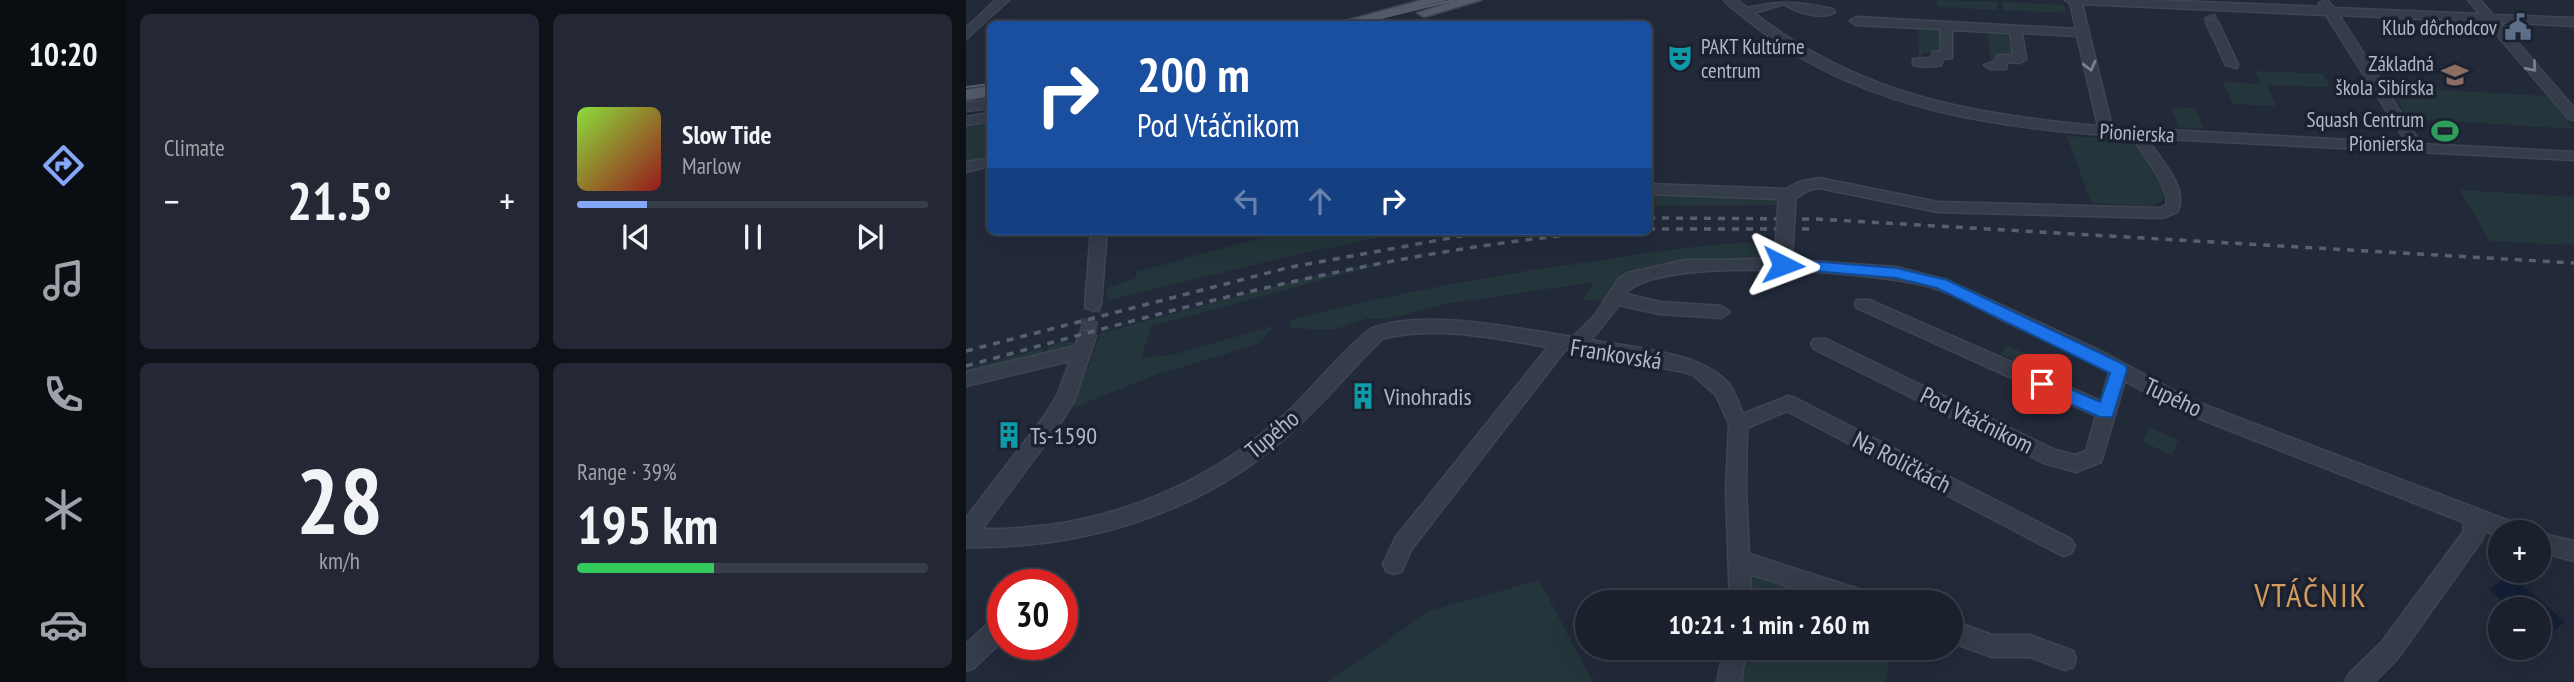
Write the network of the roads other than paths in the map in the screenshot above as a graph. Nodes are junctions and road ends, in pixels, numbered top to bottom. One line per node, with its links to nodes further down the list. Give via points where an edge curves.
1 (1003, 0): 21 (street)
2 (1439, 0): 13 (main road)
3 (1474, 0): 14 (main road)
4 (1730, 0): 11 (street, Pionierska)
5 (1784, 0): 10 (street, via 1798,8); 11 (street)
6 (2074, 0): 9 (street); 20 (street)
7 (2474, 0): 12 (street)
8 (2326, 5): 9 (street); 12 (street); 36 (street)
9 (2207, 10): 24 (street)
10 (1829, 12)
11 (1744, 13): 34 (street, Pionierska, via 1816,62 1885,92 2010,122)
12 (2490, 18): 16 (street); 31 (street, one-way to 31)
13 (1354, 21)
14 (1390, 21)
15 (1856, 21): 17 (street)
16 (2574, 22)
17 (1946, 26): 18 (street); 22 (street, via 1948,55 1937,55 1937,62)
18 (2015, 29): 20 (street); 23 (street, via 2021,59 2001,58 2001,66)
19 (987, 31): 21 (street)
20 (2082, 33): 34 (street, one-way to 34)
21 (967, 34)
22 (1917, 62)
23 (1990, 65)
24 (2232, 65)
25 (987, 80): 26 (main road)
26 (966, 83)
27 (987, 91): 28 (main road)
28 (966, 94)
29 (987, 104): 30 (street)
30 (966, 107)
31 (2574, 116)
32 (987, 118): 33 (street)
33 (966, 121)
34 (2106, 131): 35 (street, Pionierska)
35 (2136, 133): 36 (street, Pionierska); 41 (street, via 2172,189 2172,208 2162,214 1952,208 1819,183 1800,186)
36 (2417, 148): 37 (street, Pionierska)
37 (2574, 156)
38 (987, 163): 39 (street)
39 (966, 167)
40 (1652, 189): 41 (street)
41 (1788, 197): 43 (street, bridge)
42 (1098, 235): 46 (street)
43 (1783, 257): 44 (street, Tupého, via 1685,266 1634,277); 50 (street, Tupého, via 1941,284)
44 (1614, 298): 47 (street); 48 (street, Tupého, via 1601,319)
45 (1863, 304): 52 (street)
46 (1093, 305)
47 (1721, 312)
48 (1569, 344): 53 (street, Frankovská, via 1699,370 1723,390); 56 (street, Tupého, via 1495,332 1404,326 1385,329 1276,434 1205,482 1077,531 1007,540); 59 (street, Frankovská, via 1403,544)
49 (1820, 344): 52 (street, Pod Vtáčnikom, via 2052,457 2076,464 2094,456)
50 (2119, 370): 52 (street, Pod Vtáčnikom); 54 (street, Tupého, via 2182,404)
51 (966, 379): 56 (street, via 1085,344 1067,396 1053,419)
52 (2106, 412)
53 (1738, 424): 57 (street, Na Roličkách, via 1788,403); 58 (street, Frankovská, via 1735,478)
54 (2473, 516): 55 (street, Tupého); 68 (street, via 2475,533 2390,650)
55 (2488, 522)
56 (966, 536)
57 (2064, 546)
58 (1740, 560): 60 (street, Frankovská); 61 (street)
59 (1394, 564)
60 (1741, 590)
61 (1831, 590)
62 (1963, 635): 64 (street, via 1992,646 2030,646)
63 (987, 640): 65 (street)
64 (2065, 659)
65 (966, 660)
66 (1733, 660): 67 (street)
67 (1729, 682)
68 (2357, 682)

